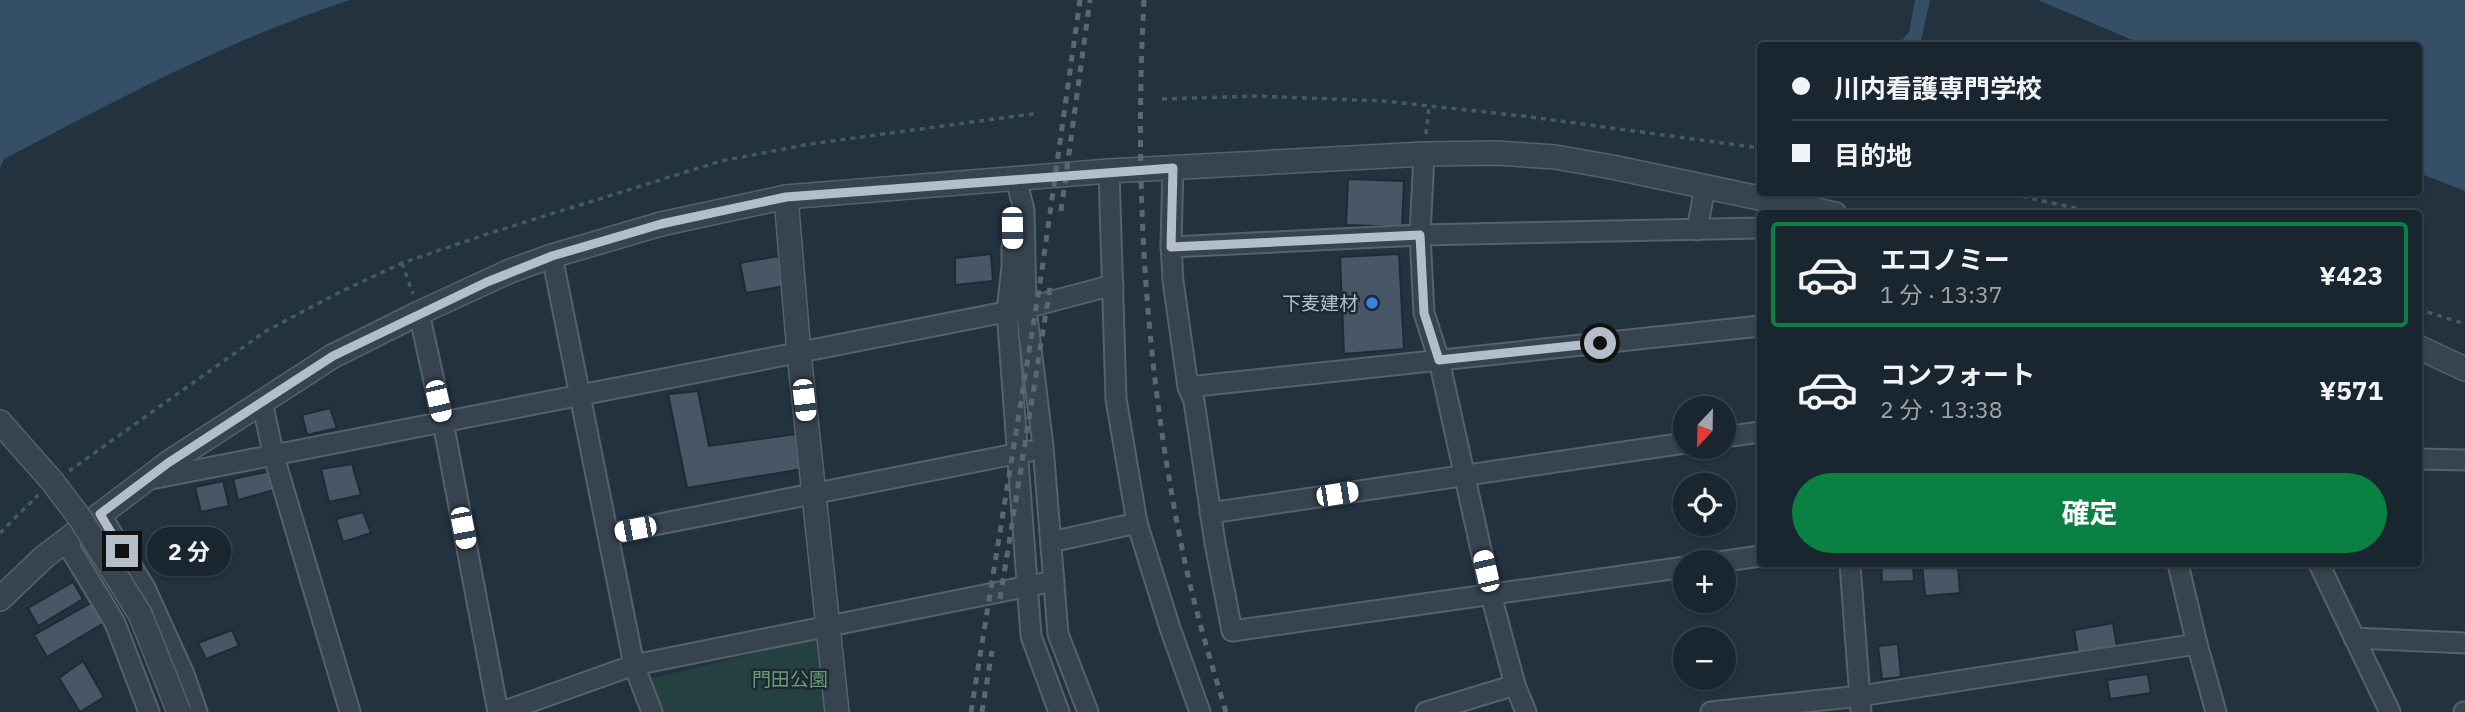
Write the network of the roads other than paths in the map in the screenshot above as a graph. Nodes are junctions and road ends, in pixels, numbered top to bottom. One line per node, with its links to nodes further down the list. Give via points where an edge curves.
1 (1424, 154): 2 (street); 5 (street, via 1555,157); 10 (street)
2 (1173, 168): 3 (street); 11 (street)
3 (1109, 171): 4 (street); 13 (street)
4 (1016, 179): 6 (street); 14 (street, via 1024,210)
5 (1705, 187): 7 (street); 9 (street)
6 (786, 197): 12 (street, via 661,224); 18 (street)
7 (1812, 210)
8 (1757, 228): 9 (street)
9 (1697, 230): 10 (street)
10 (1420, 235): 11 (street); 19 (street, via 1424,313)
11 (1171, 247): 21 (street)
12 (552, 256): 15 (street); 22 (street)
13 (1113, 285): 14 (street); 39 (street, via 1116,399)
14 (1016, 310): 18 (street); 29 (street); 30 (street)
15 (419, 313): 23 (street, via 333,356); 25 (street)
16 (1757, 326): 19 (street)
17 (2422, 349): 20 (street)
18 (799, 353): 22 (street); 36 (street)
19 (1439, 360): 21 (street); 34 (street)
20 (2465, 369)
21 (1188, 387): 37 (street, via 1194,401)
22 (580, 394): 25 (street); 40 (street)
23 (262, 402): 31 (street); 35 (street)
24 (0, 422): 61 (street, bridge, via 80,518 140,614)
25 (443, 422): 31 (street); 64 (street)
26 (1757, 432): 27 (street)
27 (1736, 435)
28 (1673, 445): 34 (street)
29 (1043, 446): 30 (street); 42 (street)
30 (1018, 454): 36 (street); 50 (street)
31 (274, 457): 35 (street); 63 (street)
32 (2422, 459): 33 (street)
33 (2465, 460)
34 (1464, 475): 37 (street); 51 (street)
35 (145, 480): 38 (street)
36 (815, 494): 40 (street); 53 (street)
37 (1210, 513): 51 (street, via 1233,631)
38 (100, 514): 41 (street); 62 (street, via 145,588)
39 (1137, 523): 42 (street); 69 (street)
40 (609, 534): 57 (street)
41 (65, 540): 52 (street); 60 (street, via 115,623)
42 (1051, 542): 49 (street)
43 (1757, 556): 44 (street)
44 (1736, 560)
45 (1850, 567): 59 (street)
46 (2179, 567): 56 (street)
47 (2320, 567): 54 (street)
48 (1673, 569): 51 (street)
49 (1054, 581): 50 (street); 68 (street, via 1058,634)
50 (1028, 588): 53 (street); 67 (street, via 1031,636)
51 (1491, 595): 58 (street)
52 (0, 599)
53 (828, 625): 57 (street); 66 (street)
54 (2354, 638): 55 (street); 74 (street)
55 (2465, 643)
56 (2197, 644): 59 (street); 73 (street)
57 (634, 665): 64 (street); 65 (street)
58 (1515, 685): 70 (street); 71 (street)
59 (1861, 704): 72 (street)
60 (149, 712)
61 (178, 712)
62 (197, 712)
63 (350, 712)
64 (500, 712)
65 (652, 712)
66 (838, 712)
67 (1059, 712)
68 (1088, 712)
69 (1200, 712)
70 (1426, 712)
71 (1526, 712)
72 (1711, 712)
73 (2216, 712)
74 (2390, 712)

